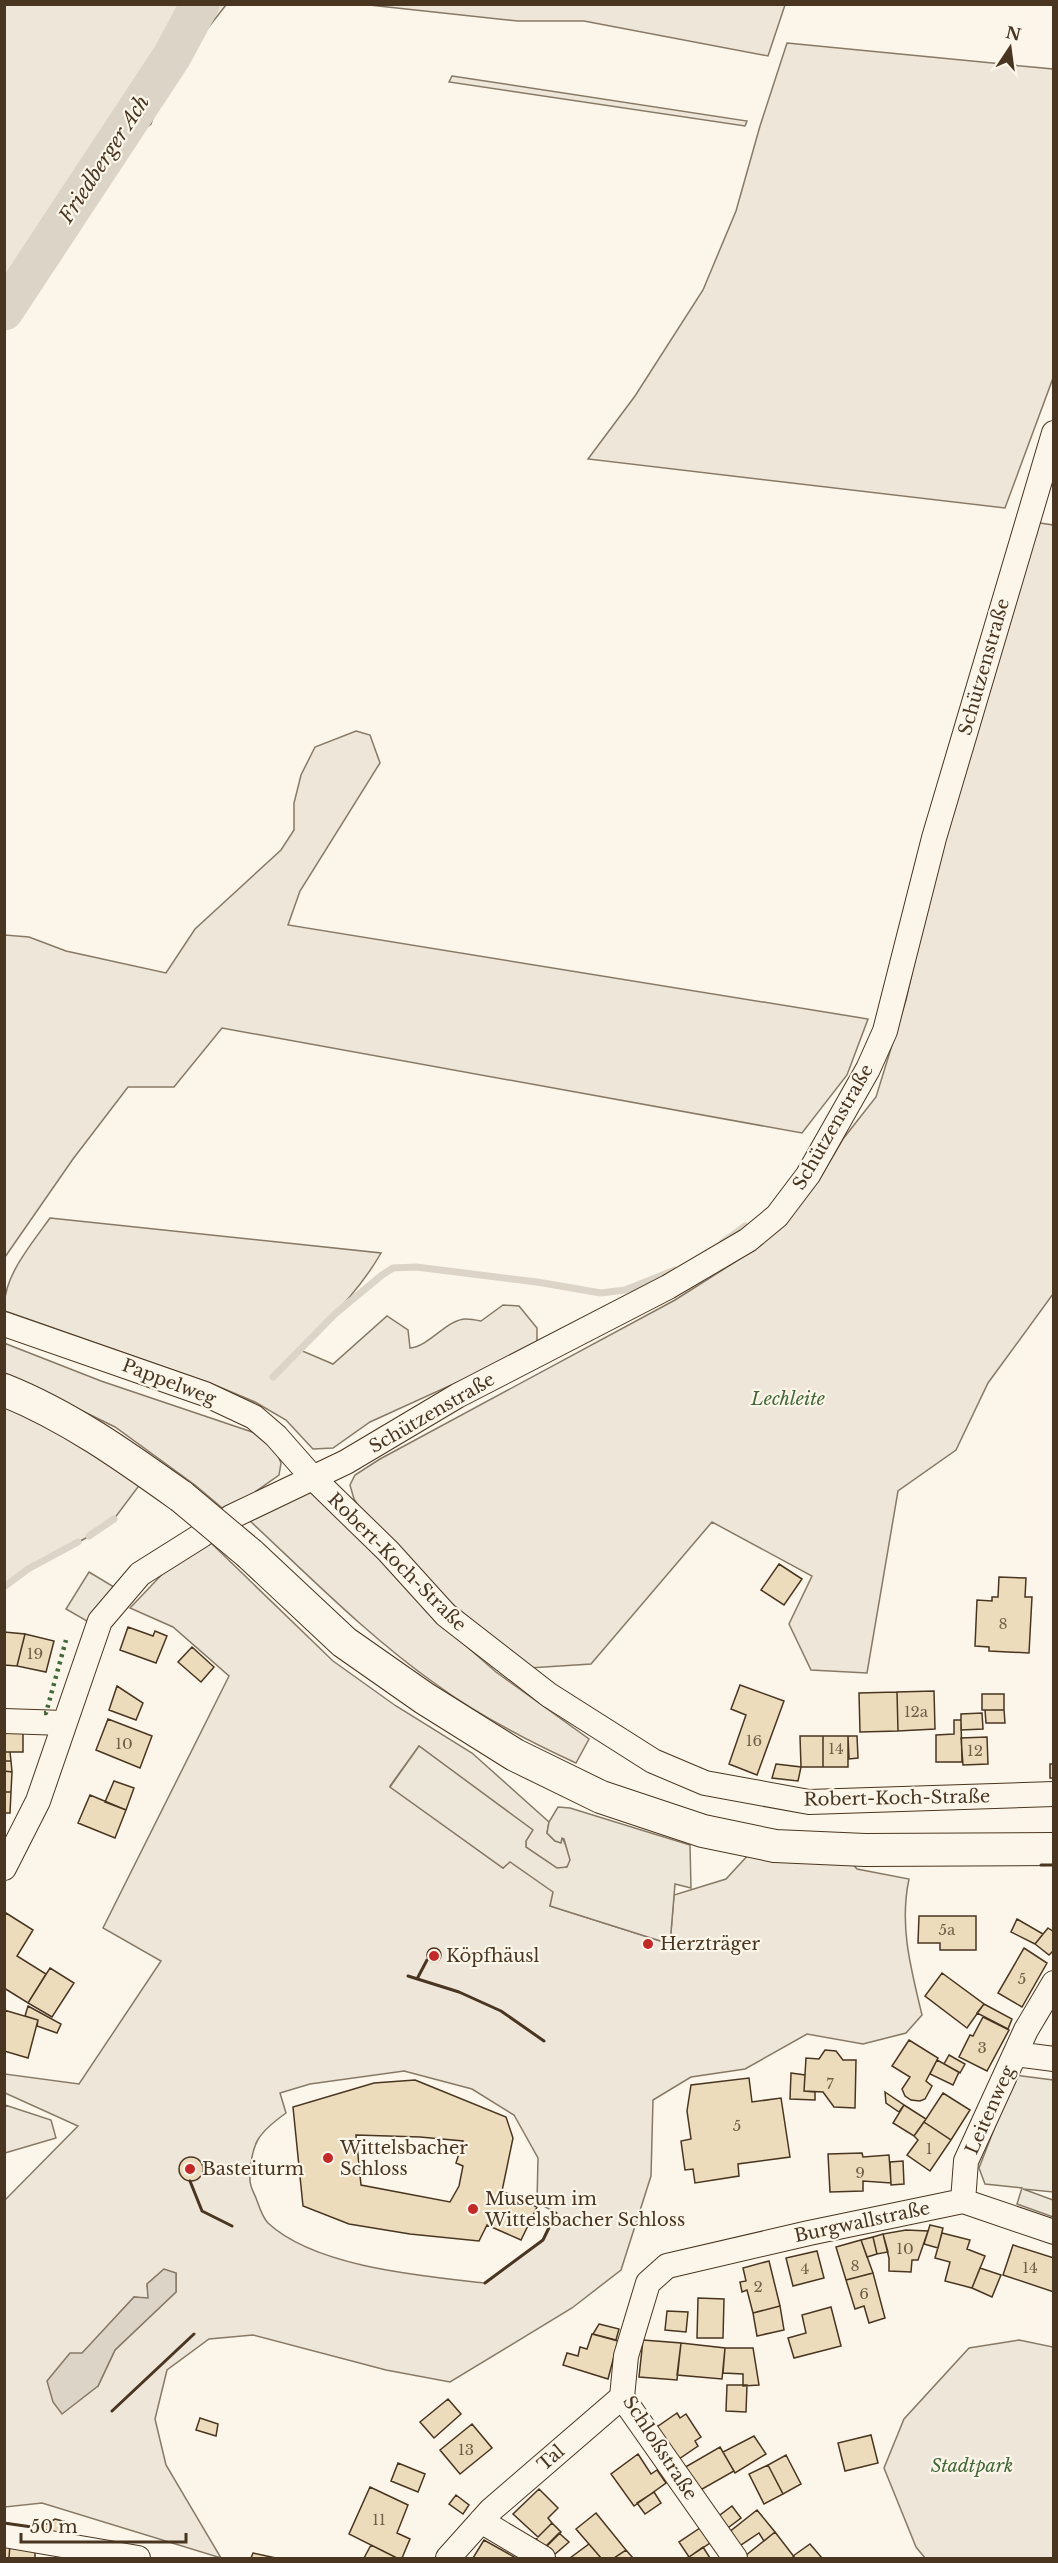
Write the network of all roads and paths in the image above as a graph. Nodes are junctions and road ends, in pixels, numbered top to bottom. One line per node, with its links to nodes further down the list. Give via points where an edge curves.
1 (1053, 433): 4 (street, Schützenstraße, via 934,838 885,1031 808,1175 777,1216 748,1240 668,1287 457,1396 346,1462)
2 (4, 1324): 4 (street, Pappelweg, via 205,1394 254,1417)
3 (4, 1390): 10 (main road, bridge, via 101,1441 182,1497 344,1642 424,1698 515,1755 601,1797 703,1831 775,1846 865,1850)
4 (312, 1477): 5 (street, Schützenstraße); 9 (street, Robert-Koch-Straße, via 446,1615 549,1695 653,1761 705,1783 809,1802)
5 (231, 1517)
6 (202, 1535): 8 (street, via 140,1574 100,1621)
7 (4, 1721): 8 (street)
8 (64, 1723): 11 (street, via 38,1801)
9 (1053, 1794)
10 (1053, 1849)
11 (4, 1868)
12 (1053, 1983): 13 (street, Leitenweg)
13 (1015, 2054): 14 (street, Leitenweg); 15 (street, Leitenweg, via 966,2161)
14 (1053, 2059)
15 (963, 2201): 16 (street); 17 (street, Burgwallstraße)
16 (1053, 2232)
17 (667, 2266): 18 (street, Schloßstraße, via 648,2283 645,2291 626,2356)
18 (622, 2397): 19 (street, Tal); 24 (street, Schloßstraße)
19 (481, 2521): 22 (street, Tal); 23 (street)
20 (4, 2535): 21 (street)
21 (138, 2559)
22 (448, 2559)
23 (543, 2559)
24 (735, 2559)

